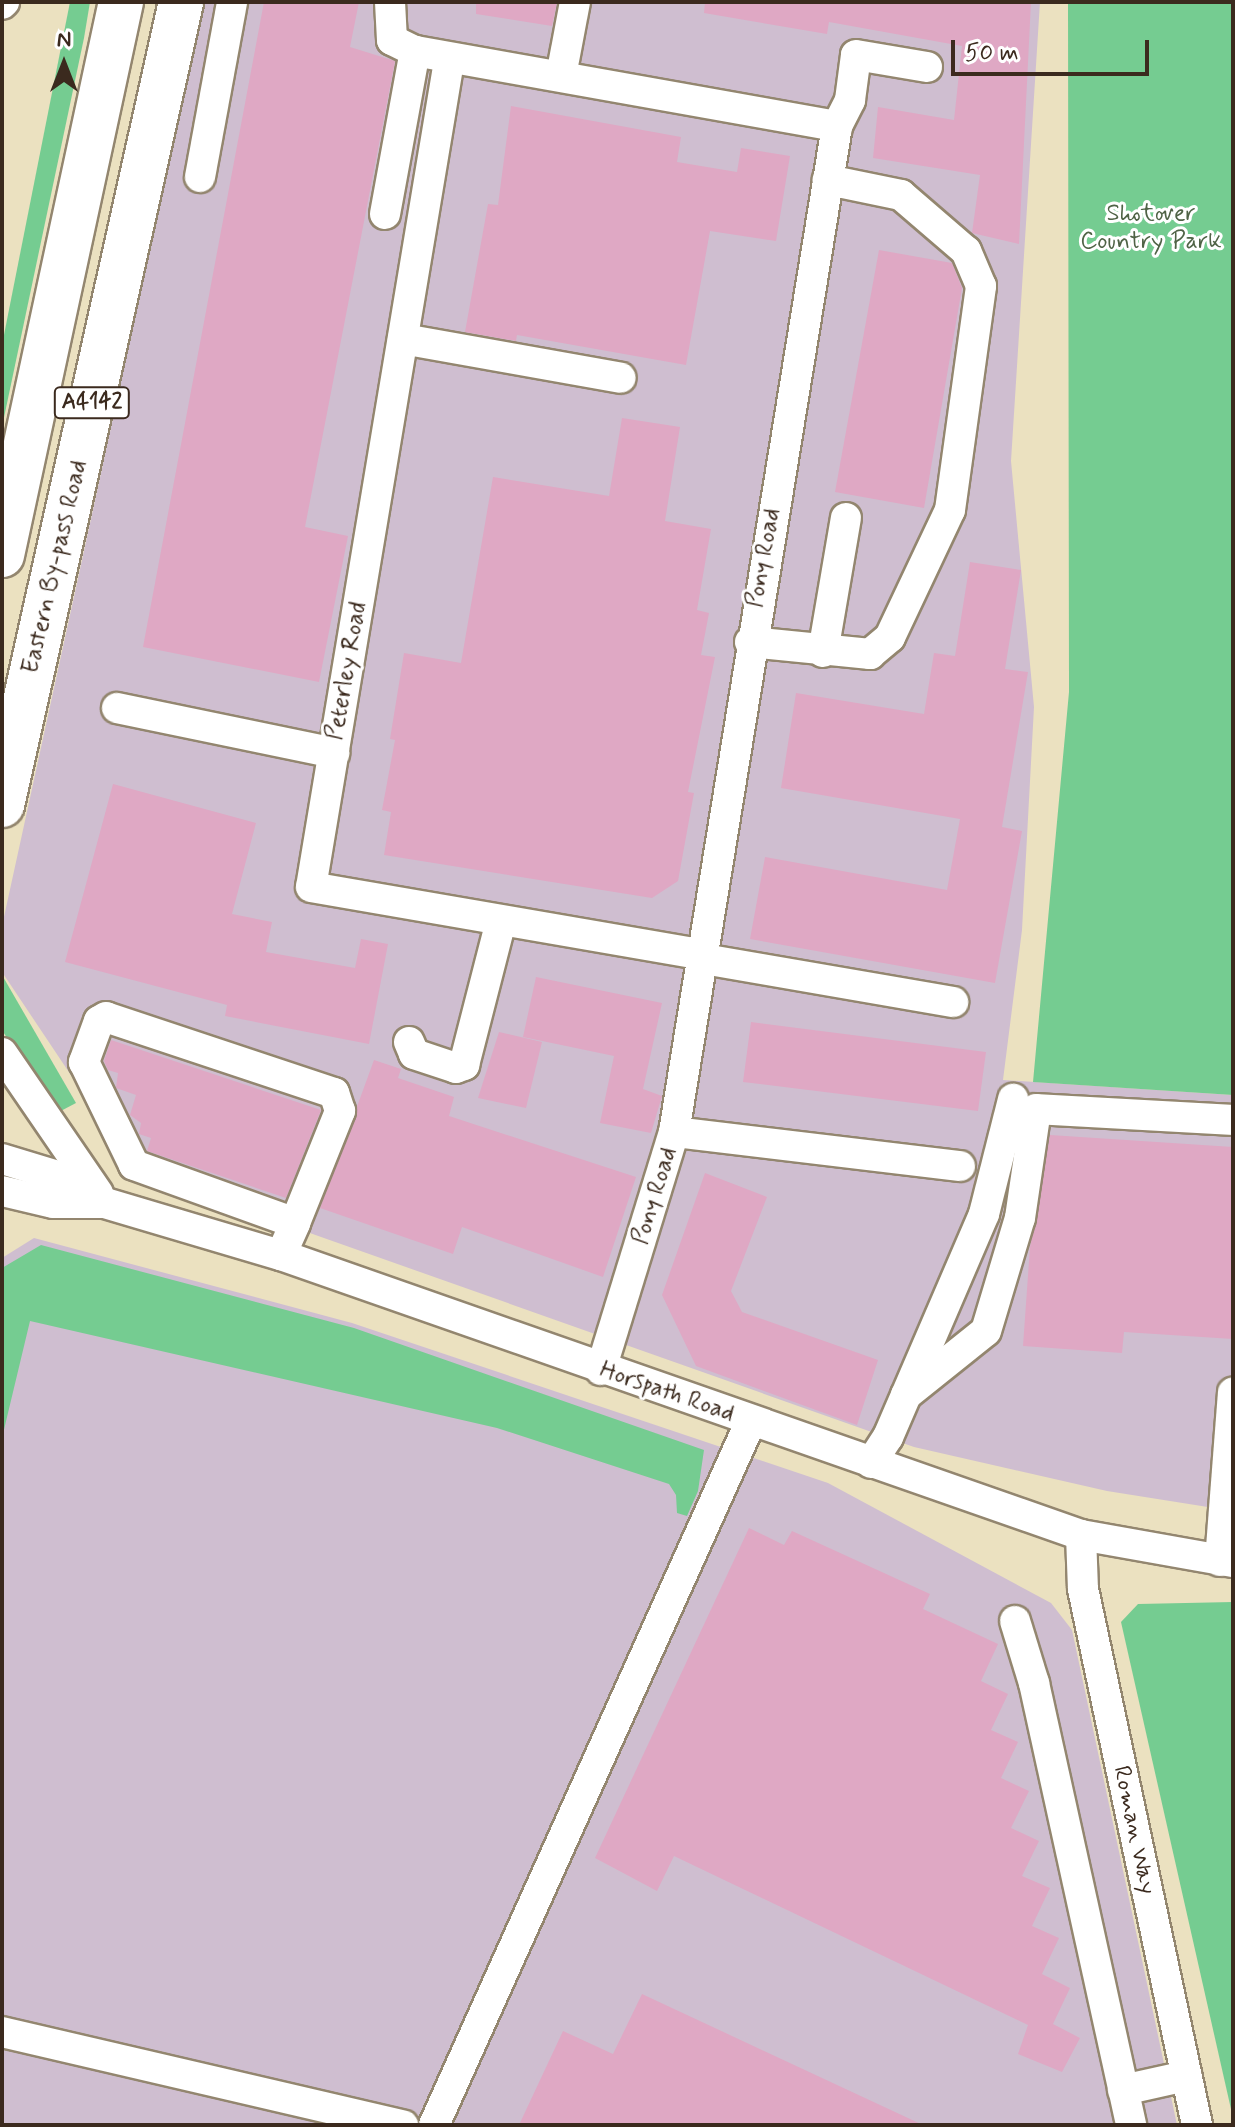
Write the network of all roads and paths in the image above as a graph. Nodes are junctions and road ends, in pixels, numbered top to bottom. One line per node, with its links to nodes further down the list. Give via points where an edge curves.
1 (121, 2): 17 (highway, A4142)
2 (181, 2): 22 (highway, Eastern By-pass Road / A4142)
3 (232, 2): 11 (street)
4 (390, 2): 6 (street, via 392,40)
5 (575, 2): 9 (street)
6 (415, 51): 7 (street); 13 (street)
7 (449, 61): 9 (street); 14 (street, Peterley Road)
8 (927, 67): 10 (street, Pony Road, via 856,55 850,100)
9 (561, 76): 10 (street)
10 (837, 126): 12 (street, Pony Road)
11 (200, 177)
12 (828, 180): 18 (street, Pony Road); 19 (street, via 901,195 966,251 981,286 950,510 890,637 870,654)
13 (385, 214)
14 (403, 339): 15 (street); 21 (street, Peterley Road)
15 (621, 378)
16 (846, 518): 19 (street)
17 (2, 555)
18 (750, 642): 19 (street); 24 (street, Pony Road)
19 (823, 652)
20 (117, 708): 21 (street)
21 (334, 753): 23 (street, Peterley Road, via 311,887)
22 (2, 805)
23 (501, 921): 24 (street, Peterley Road); 26 (street, via 464,1065 456,1068 414,1054)
24 (705, 957): 25 (street, Peterley Road); 30 (street, Pony Road)
25 (953, 1002)
26 (409, 1042)
27 (2, 1053): 34 (street)
28 (1013, 1099): 39 (street, via 984,1214)
29 (1233, 1120): 39 (street, via 1036,1109 1020,1218 986,1331)
30 (674, 1132): 32 (street); 37 (street, Pony Road)
31 (2, 1159): 34 (street, Horspath Road, via 61,1177)
32 (960, 1166)
33 (2, 1191): 34 (street, Horspath Road, via 53,1203)
34 (105, 1203): 36 (street, Horspath Road)
35 (295, 1223): 35 (street, via 340,1111 334,1093 106,1017 99,1021 84,1062 134,1165); 36 (street)
36 (281, 1255): 37 (street, Horspath Road)
37 (601, 1370): 40 (street, Horspath Road)
38 (1233, 1393): 43 (street)
39 (906, 1395): 41 (street)
40 (751, 1421): 41 (street, Horspath Road); 49 (street)
41 (871, 1463): 42 (street, Horspath Road)
42 (1081, 1535): 43 (street, Horspath Road); 46 (street, Roman Way, via 1086,1603)
43 (1226, 1562)
44 (1015, 1621): 47 (street, via 1034,1683)
45 (2, 2032): 48 (street)
46 (1186, 2076): 47 (street); 51 (street, Roman Way)
47 (1123, 2090): 50 (street)
48 (403, 2125)
49 (434, 2125)
50 (1131, 2125)
51 (1197, 2125)

